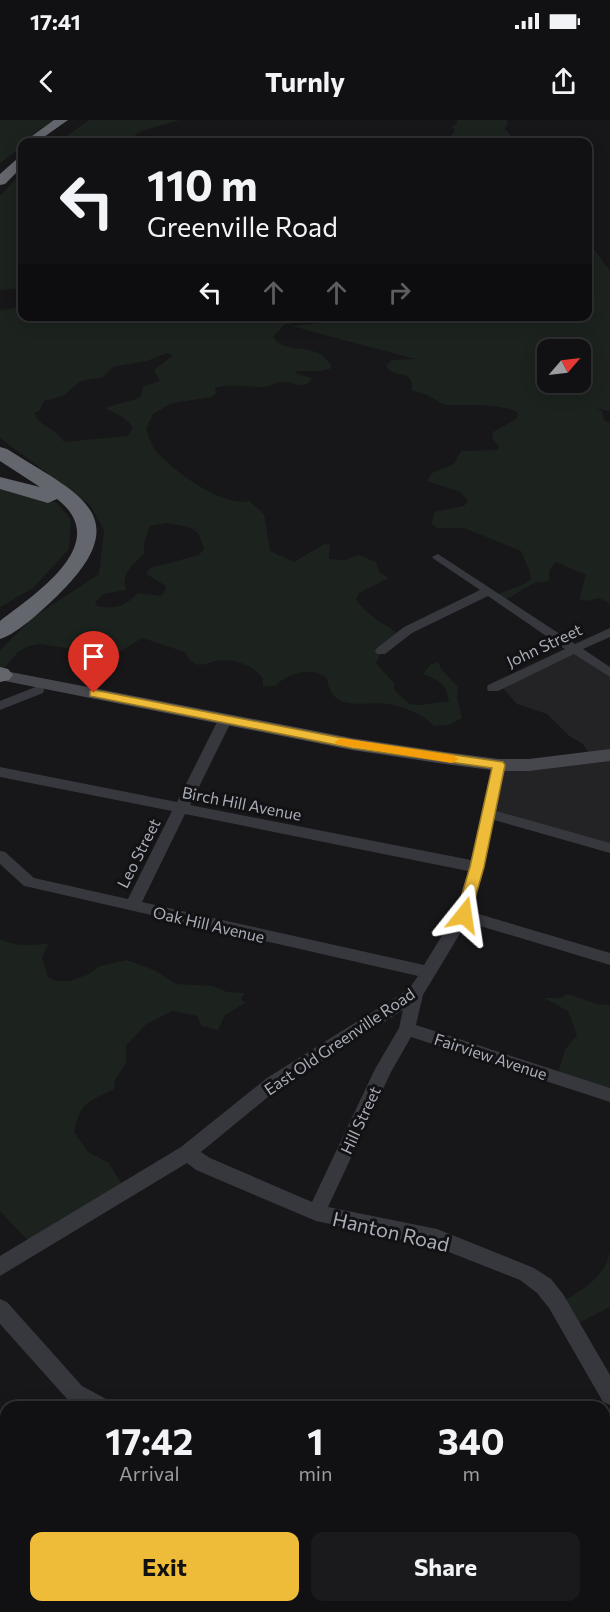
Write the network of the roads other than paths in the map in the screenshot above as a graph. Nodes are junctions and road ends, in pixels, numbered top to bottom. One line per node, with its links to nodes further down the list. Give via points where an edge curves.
1 (62, 120): 3 (highway)
2 (77, 120): 4 (highway)
3 (36, 138)
4 (52, 138)
5 (18, 151): 7 (highway)
6 (18, 165): 8 (highway)
7 (0, 166)
8 (0, 181)
9 (0, 453): 14 (highway, via 74,502 85,517 90,537 87,549 69,572)
10 (0, 483): 13 (highway, via 36,491 59,504 72,520 75,537 61,566)
11 (438, 557): 12 (street)
12 (488, 591): 16 (street); 17 (street, via 408,630)
13 (0, 618)
14 (0, 632)
15 (610, 632): 16 (street, John Street)
16 (574, 649): 18 (street); 20 (street, John Street)
17 (381, 651)
18 (610, 673)
19 (0, 676): 21 (main road); 22 (main road)
20 (493, 688)
21 (38, 690): 22 (main road); 23 (street)
22 (146, 705): 24 (main road)
23 (0, 706)
24 (225, 720): 26 (main road, via 352,744); 28 (street, Leo Street)
25 (610, 755): 26 (main road, via 556,763)
26 (499, 765): 29 (street, East Old Greenville Road)
27 (0, 772): 28 (street, Birch Hill Avenue)
28 (181, 810): 32 (street, Birch Hill Avenue); 33 (street, Leo Street)
29 (487, 813): 30 (street); 32 (street, East Old Greenville Road)
30 (610, 848)
31 (0, 856): 33 (street, Oak Hill Avenue, via 29,882)
32 (477, 867): 34 (street, East Old Greenville Road)
33 (132, 906): 36 (street, Oak Hill Avenue)
34 (464, 915): 35 (street); 36 (street, East Old Greenville Road)
35 (610, 959)
36 (428, 972): 37 (street, East Old Greenville Road)
37 (415, 994): 38 (street); 40 (street, East Old Greenville Road, via 273,1083)
38 (407, 1029): 39 (street, Fairview Avenue); 41 (street, Hill Street)
39 (610, 1095)
40 (187, 1153): 41 (street, Hanton Road, via 203,1164); 42 (street, East Old Greenville Road)
41 (316, 1213): 44 (street, Hanton Road, via 437,1238 527,1274 556,1301)
42 (0, 1267)
43 (0, 1309): 45 (street, via 75,1393)
44 (610, 1395)
45 (90, 1401)

